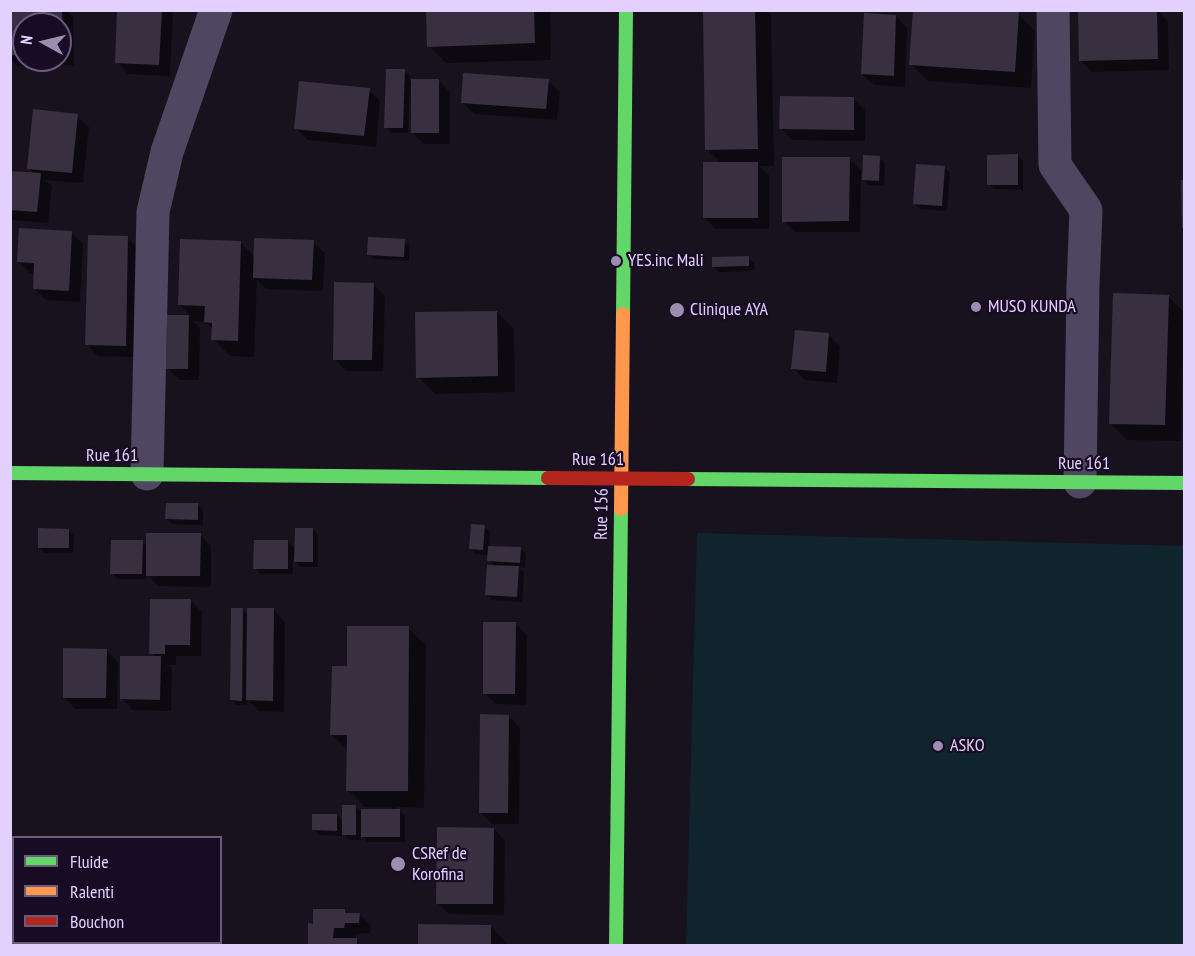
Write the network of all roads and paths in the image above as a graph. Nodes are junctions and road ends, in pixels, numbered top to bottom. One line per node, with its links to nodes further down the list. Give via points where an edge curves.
1 (216, 10): 5 (street, via 167,152 153,212)
2 (626, 10): 6 (street, Rue 156)
3 (1053, 10): 7 (street, via 1055,165 1086,210)
4 (10, 473): 5 (street, Rue 161)
5 (147, 474): 6 (street, Rue 161)
6 (621, 478): 7 (street, Rue 161); 9 (street, Rue 156)
7 (1080, 482): 8 (street, Rue 161)
8 (1185, 483)
9 (616, 945)

